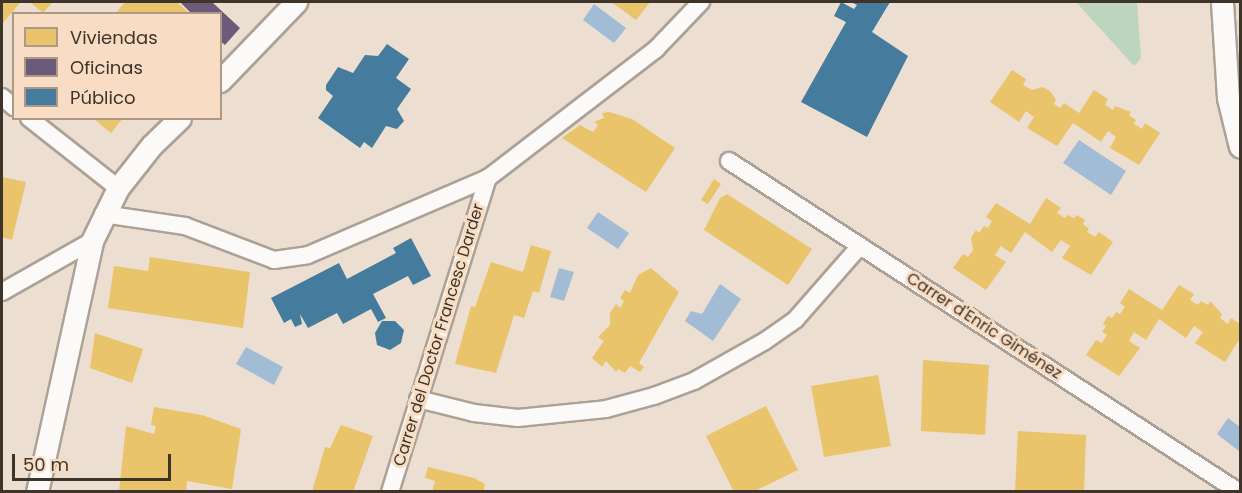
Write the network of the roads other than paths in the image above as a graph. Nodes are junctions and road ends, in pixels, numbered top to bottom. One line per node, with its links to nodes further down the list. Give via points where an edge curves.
1 (296, 2): 4 (street)
2 (701, 2): 9 (street, via 656,49)
3 (1222, 2): 7 (street, via 1228,98)
4 (222, 79)
5 (32, 120): 10 (street)
6 (178, 120): 10 (street)
7 (1240, 147)
8 (729, 161): 13 (street, Carrer d'Enric Giménez)
9 (488, 178): 11 (street, via 308,255 286,259 255,256 185,226); 15 (street, Carrer del Doctor Francesc Darder)
10 (118, 188): 11 (street)
11 (103, 214): 12 (street)
12 (92, 241): 14 (street); 16 (street)
13 (860, 246): 15 (street, via 795,319 765,341 694,381 654,396 606,409 518,417 474,413); 18 (street, Carrer d'Enric Giménez)
14 (2, 292)
15 (418, 399): 17 (street, Carrer del Doctor Francesc Darder)
16 (37, 492)
17 (390, 492)
18 (1239, 492)

